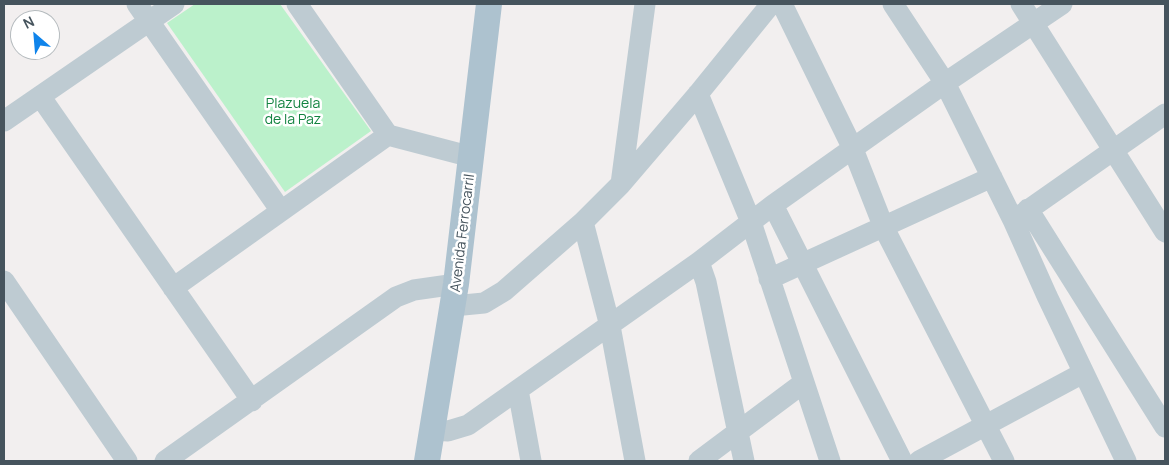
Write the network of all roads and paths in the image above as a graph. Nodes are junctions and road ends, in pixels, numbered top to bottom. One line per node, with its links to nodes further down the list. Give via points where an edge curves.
1 (174, 4): 10 (street)
2 (297, 4): 17 (street)
3 (645, 4): 22 (street)
4 (771, 4): 13 (street)
5 (782, 4): 18 (street)
6 (893, 4): 12 (street)
7 (1021, 4): 11 (street)
8 (1062, 4): 11 (street)
9 (487, 5): 20 (main road, Avenida Ferrocarril)
10 (143, 12): 14 (street); 24 (street)
11 (1033, 22): 12 (street); 19 (street)
12 (945, 83): 18 (street); 21 (street)
13 (698, 94): 22 (street); 27 (street)
14 (40, 96): 16 (street); 35 (street)
15 (1165, 114): 19 (street)
16 (4, 121)
17 (388, 134): 20 (street); 24 (street)
18 (853, 149): 23 (street); 28 (street)
19 (1113, 149): 25 (street); 29 (street)
20 (472, 157): 36 (main road, Avenida Ferrocarril)
21 (992, 177): 25 (street); 28 (street)
22 (621, 184): 26 (street)
23 (772, 205): 27 (street); 31 (street)
24 (281, 211): 35 (street)
25 (1021, 214): 34 (street); 37 (street)
26 (583, 222): 36 (street, via 504,291 484,303); 38 (street)
27 (751, 222): 30 (street); 32 (street)
28 (884, 228): 31 (street); 43 (street)
29 (1165, 232)
30 (699, 262): 38 (street); 46 (street)
31 (802, 263): 32 (street); 55 (street)
32 (770, 279): 40 (street)
33 (4, 280): 47 (street)
34 (1073, 281): 37 (street); 44 (street)
35 (173, 288): 42 (street)
36 (455, 295): 42 (street, via 414,290 396,297); 45 (main road, Avenida Ferrocarril)
37 (1047, 296): 39 (street)
38 (610, 326): 41 (street); 51 (street)
39 (1083, 372): 43 (street); 58 (street)
40 (802, 384): 46 (street); 54 (street)
41 (518, 390): 45 (street, via 468,425 448,431); 50 (street)
42 (252, 401): 48 (street)
43 (986, 425): 56 (street); 57 (street)
44 (1165, 427)
45 (432, 430): 49 (main road, Avenida Ferrocarril)
46 (738, 433): 52 (street); 53 (street)
47 (127, 461)
48 (165, 461)
49 (427, 461)
50 (531, 461)
51 (635, 461)
52 (699, 461)
53 (744, 461)
54 (830, 461)
55 (902, 461)
56 (919, 461)
57 (1004, 461)
58 (1126, 461)

